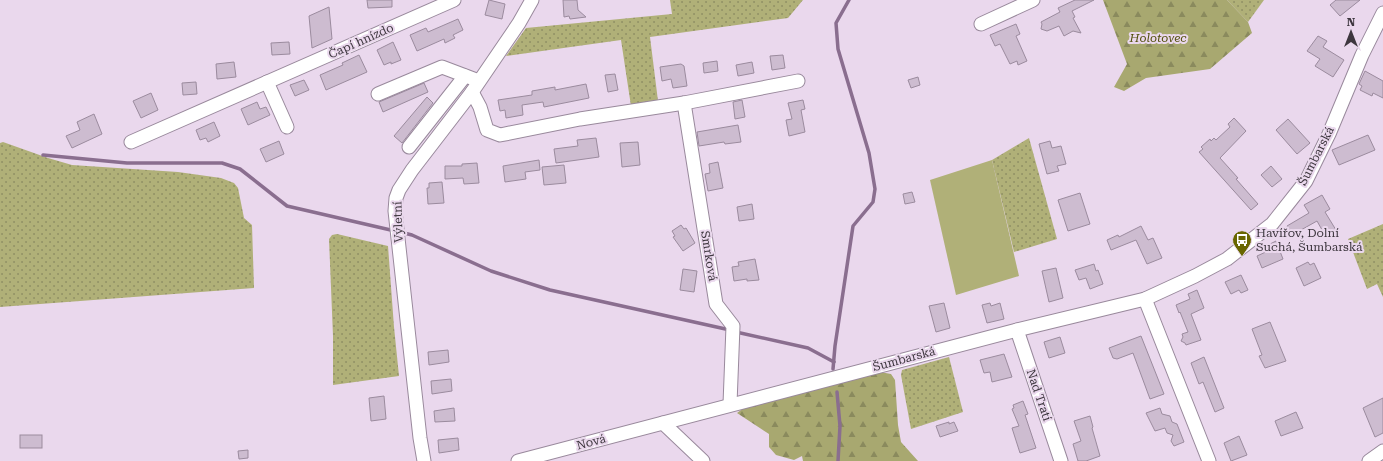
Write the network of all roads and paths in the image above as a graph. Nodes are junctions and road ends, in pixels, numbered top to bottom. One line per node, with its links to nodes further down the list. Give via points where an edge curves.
1 (454, 0): 8 (street, Čapí hnízdo)
2 (532, 0): 9 (street, Výletní)
3 (1033, 0): 5 (street)
4 (1383, 13): 15 (street, Šumbarská, via 1306,181 1272,224 1227,259)
5 (981, 24)
6 (465, 76): 9 (street); 10 (street, via 442,67); 14 (street)
7 (798, 81): 11 (street)
8 (267, 82): 12 (street); 13 (street, Čapí hnízdo)
9 (475, 86): 11 (street, via 487,130 500,135 580,119); 20 (street, Výletní, via 412,170 396,198 395,211)
10 (378, 94)
11 (684, 103): 17 (street, Smrková, via 716,304 733,326)
12 (287, 127)
13 (131, 142)
14 (409, 147)
15 (1145, 299): 16 (street, Šumbarská); 24 (street)
16 (1017, 330): 17 (street, Šumbarská); 23 (street, Nad Tratí)
17 (730, 404): 18 (street, Šumbarská)
18 (664, 423): 21 (street, Nová); 22 (street)
19 (1383, 451): 25 (street)
20 (424, 461)
21 (518, 461)
22 (703, 461)
23 (1061, 461)
24 (1209, 461)
25 (1369, 461)

